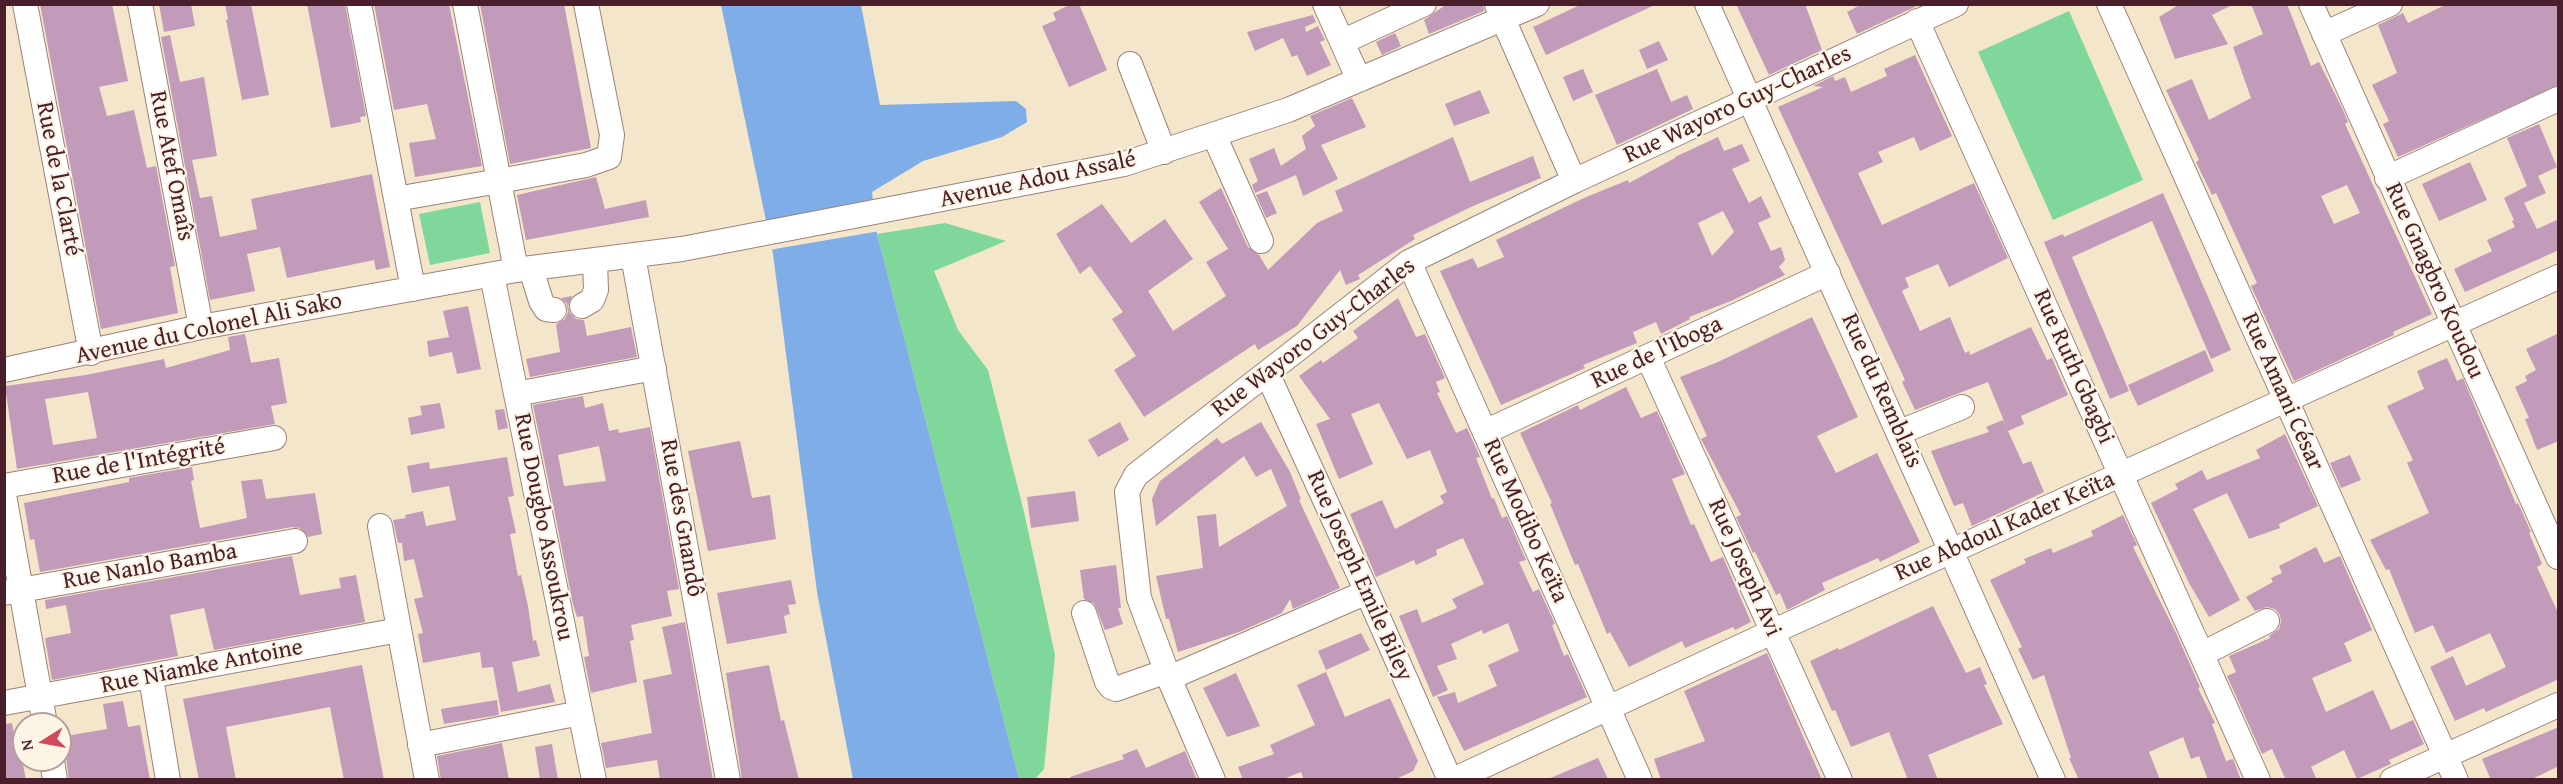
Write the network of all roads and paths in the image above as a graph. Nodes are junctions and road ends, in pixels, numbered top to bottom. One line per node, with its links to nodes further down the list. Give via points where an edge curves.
1 (25, 4): 41 (street, Rue de la Clarté)
2 (140, 4): 40 (street, Rue Atef Omaîs)
3 (359, 4): 27 (street)
4 (465, 4): 25 (street)
5 (586, 4): 25 (street, via 612,135 609,157)
6 (1325, 4): 17 (street)
7 (1424, 4): 17 (street)
8 (1537, 4): 14 (street, Avenue Adou Assalé)
9 (1707, 4): 21 (street, Rue du Remblais)
10 (1956, 4): 15 (street, Rue Wayoro Guy-Charles)
11 (2109, 4): 47 (street, Rue Amani César)
12 (2311, 4): 16 (street, Rue Gnagbro Koudou)
13 (2390, 4): 16 (street)
14 (1500, 12): 19 (street, Avenue Adou Assalé); 26 (street)
15 (1917, 21): 21 (street, Rue Wayoro Guy-Charles); 52 (street, Rue Ruth Gbagbi)
16 (2324, 34): 24 (street, Rue Gnagbro Koudou)
17 (1342, 42): 19 (street)
18 (1130, 64): 23 (street)
19 (1359, 80): 22 (street, Avenue Adou Assalé)
20 (2559, 99): 24 (street)
21 (1750, 101): 26 (street, Rue Wayoro Guy-Charles); 33 (street, Rue du Remblais)
22 (1214, 135): 23 (street, Avenue Adou Assalé); 28 (street)
23 (1164, 152): 29 (street, Avenue Adou Assalé, via 1034,183)
24 (2387, 178): 39 (street, Rue Gnagbro Koudou)
25 (499, 181): 27 (street); 32 (street)
26 (1574, 181): 31 (street, Rue Wayoro Guy-Charles)
27 (396, 199): 36 (street)
28 (1261, 241)
29 (633, 256): 30 (street, Avenue Adou Assalé); 43 (street, Rue des Gnandô)
30 (595, 261): 32 (street, Avenue Adou Assalé); 37 (street, via 596,290 592,300)
31 (1409, 262): 45 (street, Rue Wayoro Guy-Charles); 49 (street, Rue Modibo Keïta)
32 (524, 270): 34 (street, Avenue Adou Assalé); 38 (street, via 546,309)
33 (1828, 273): 42 (street, Rue de l'Iboga); 50 (street, Rue du Remblais)
34 (492, 275): 36 (street, Avenue du Colonel Ali Sako); 46 (street, Rue Dougbo Assoukrou)
35 (2559, 278): 39 (street, Rue Abdoul Kader Keïta)
36 (413, 289): 40 (street, Avenue du Colonel Ali Sako)
37 (582, 306)
38 (554, 310)
39 (2454, 323): 47 (street, Rue Abdoul Kader Keïta); 58 (street, Rue Gnagbro Koudou)
40 (201, 327): 41 (street, Avenue du Colonel Ali Sako)
41 (91, 353): 44 (street, Avenue du Colonel Ali Sako)
42 (1648, 357): 49 (street, Rue de l'Iboga); 64 (street, Rue Joseph Avi)
43 (654, 368): 46 (street); 79 (street, Rue des Gnandô)
44 (4, 370)
45 (1267, 373): 60 (street, Rue Joseph Emile Biley); 66 (street, Rue Wayoro Guy-Charles, via 1136,475 1127,492 1139,598)
46 (516, 394): 73 (street, Rue Dougbo Assoukrou)
47 (2284, 399): 52 (street, Rue Abdoul Kader Keïta); 75 (street, Rue Amani César)
48 (1962, 407): 50 (street)
49 (1485, 432): 71 (street, Rue Modibo Keïta)
50 (1900, 432): 57 (street, Rue du Remblais)
51 (274, 438): 53 (street, Rue de l'Intégrité)
52 (2121, 475): 57 (street, Rue Abdoul Kader Keïta); 65 (street, Rue Ruth Gbagbi)
53 (4, 486)
54 (4, 495): 59 (street)
55 (380, 526): 63 (street)
56 (295, 541): 59 (street, Rue Nanlo Bamba)
57 (1953, 552): 64 (street, Rue Abdoul Kader Keïta); 84 (street, Rue du Remblais)
58 (2559, 557)
59 (13, 592): 68 (street)
60 (1367, 592): 66 (street); 81 (street, Rue Joseph Emile Biley)
61 (1084, 613): 66 (street, via 1111,687)
62 (2267, 621): 65 (street)
63 (399, 630): 67 (street, Rue Niamke Antoine); 74 (street)
64 (1772, 632): 71 (street, Rue Abdoul Kader Keïta); 83 (street, Rue Joseph Avi)
65 (2202, 654): 85 (street, Rue Ruth Gbagbi)
66 (1168, 675): 80 (street, Rue Wayoro Guy-Charles)
67 (151, 678): 68 (street, Rue Niamke Antoine); 76 (street)
68 (40, 697): 69 (street, Rue Niamke Antoine); 72 (street)
69 (4, 703)
70 (2559, 705): 75 (street)
71 (1609, 707): 81 (street, Rue Abdoul Kader Keïta); 82 (street, Rue Modibo Keïta)
72 (43, 712)
73 (580, 713): 74 (street); 78 (street, Rue Dougbo Assoukrou)
74 (420, 745): 77 (street)
75 (2445, 756): 86 (street); 87 (street, Rue Amani César)
76 (168, 780)
77 (427, 780)
78 (594, 780)
79 (728, 780)
80 (1213, 780)
81 (1451, 780)
82 (1640, 780)
83 (1840, 780)
84 (2052, 780)
85 (2258, 780)
86 (2392, 780)
87 (2456, 780)

